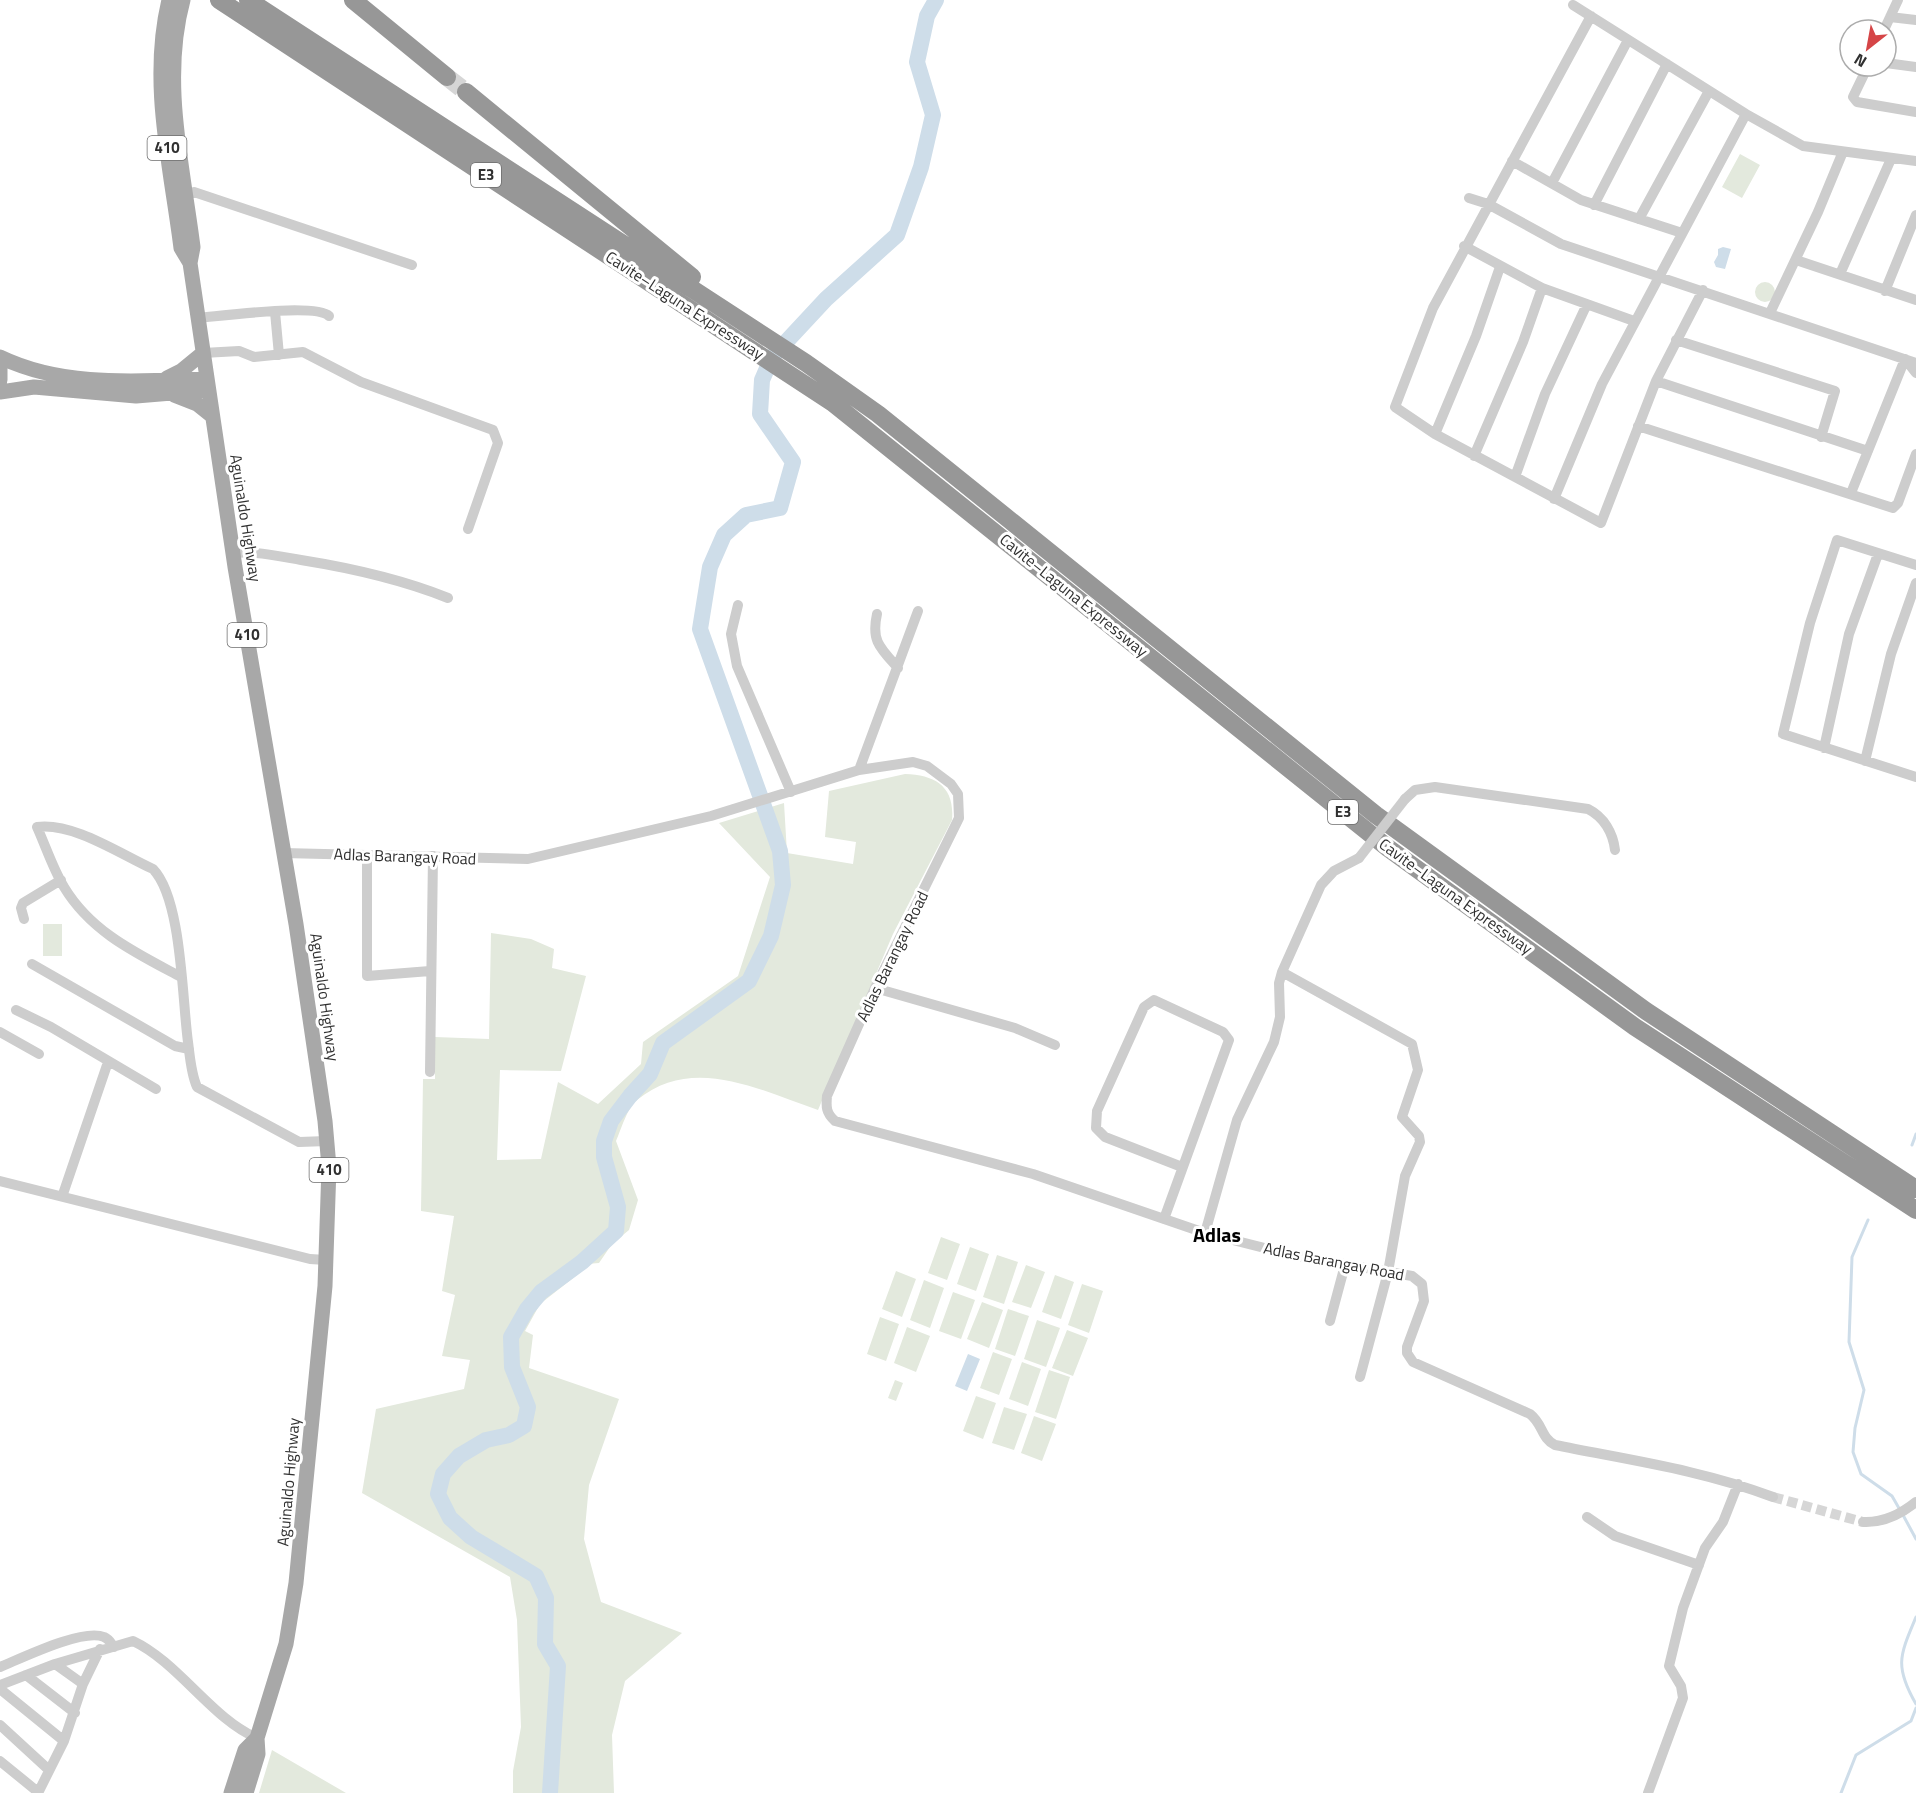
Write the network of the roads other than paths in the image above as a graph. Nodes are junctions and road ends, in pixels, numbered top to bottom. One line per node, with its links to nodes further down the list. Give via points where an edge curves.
1 (170, 0): 11 (main road, Aguinaldo Highway / 410)
2 (183, 0): 11 (main road, Aguinaldo Highway / 410)
3 (219, 0): 52 (highway, Cavite–Laguna Expressway / E3)
4 (248, 0): 52 (highway, Cavite–Laguna Expressway / E3)
5 (353, 0): 16 (highway)
6 (1899, 0): 9 (street)
7 (1573, 5): 8 (street)
8 (1591, 16): 12 (street); 24 (street)
9 (1890, 17): 10 (street)
10 (1916, 20)
11 (169, 34): 27 (main road, Aguinaldo Highway / 410); 36 (main road, Aguinaldo Highway / 410, via 161,56 163,117 182,248)
12 (1628, 40): 13 (street); 26 (street)
13 (1667, 64): 18 (street); 30 (street)
14 (1898, 65): 15 (street)
15 (1916, 67)
16 (447, 77)
17 (1862, 78): 20 (street, via 1853,97 1857,102)
18 (1709, 91): 21 (street); 32 (street)
19 (466, 92): 52 (highway)
20 (1916, 112)
21 (1746, 114): 22 (street, via 1803,146); 33 (street)
22 (1842, 154): 23 (street); 35 (street)
23 (1891, 159): 25 (street); 39 (street)
24 (1512, 161): 26 (street); 29 (street)
25 (1916, 161)
26 (1552, 183): 30 (street)
27 (186, 194): 36 (main road, Aguinaldo Highway / 410, via 193,247); 37 (street, via 194,192)
28 (1469, 198): 29 (street)
29 (1488, 204): 34 (street); 40 (street, via 1561,244)
30 (1594, 205): 32 (street)
31 (1916, 215): 43 (street)
32 (1638, 219): 33 (street)
33 (1682, 232): 40 (street)
34 (1464, 246): 38 (street); 68 (street, via 1433,308 1395,407)
35 (1796, 260): 39 (street); 47 (street)
36 (190, 263): 49 (main road, Aguinaldo Highway / 410)
37 (412, 265)
38 (1500, 267): 41 (street); 68 (street)
39 (1840, 274): 43 (street)
40 (1659, 276): 42 (street); 50 (street)
41 (1542, 288): 45 (street); 72 (street)
42 (1703, 290): 47 (street); 51 (street)
43 (1885, 291): 44 (street)
44 (1916, 300)
45 (1587, 304): 50 (street); 73 (street, via 1545,394)
46 (275, 312): 48 (street, via 322,311); 49 (street); 54 (street)
47 (1770, 313): 56 (street)
48 (329, 316)
49 (198, 318): 53 (main road, Aguinaldo Highway / 410)
50 (1634, 321): 75 (street, via 1602,384)
51 (1676, 340): 62 (street); 69 (street, via 1835,391)
52 (759, 343): 59 (highway, Cavite–Laguna Expressway / E3)
53 (203, 353): 54 (street); 63 (main road, Aguinaldo Highway / 410); 64 (main road)
54 (279, 355): 76 (street, via 303,352 361,382 495,432 498,443)
55 (0, 357): 64 (main road, via 27,369)
56 (1905, 359): 57 (street); 60 (street); 70 (street)
57 (1916, 363)
58 (0, 366): 61 (main road)
59 (802, 370): 113 (highway, Cavite–Laguna Expressway / E3, via 878,414 1376,815 1646,1011); 115 (highway, Cavite–Laguna Expressway / E3, via 868,429 1388,848 1635,1027)
60 (1916, 373)
61 (0, 380)
62 (1656, 381): 67 (street); 69 (street)
63 (208, 385): 64 (main road); 66 (main road, Aguinaldo Highway / 410)
64 (165, 387): 65 (main road, via 113,395 34,387); 66 (main road)
65 (0, 392)
66 (212, 416): 77 (main road, Aguinaldo Highway / 410)
67 (1638, 426): 74 (street); 75 (street, via 1601,523)
68 (1435, 434): 72 (street)
69 (1821, 437): 70 (street)
70 (1868, 451): 74 (street)
71 (1916, 454): 74 (street, via 1893,508)
72 (1474, 456): 73 (street)
73 (1515, 477): 75 (street)
74 (1851, 494)
75 (1554, 499)
76 (468, 529)
77 (233, 554): 81 (street, via 273,554 333,564 414,584); 92 (main road, Aguinaldo Highway / 410)
78 (1878, 554): 79 (street); 86 (street, via 1849,634); 86 (street, via 1837,540 1810,623 1782,734)
79 (1916, 565)
80 (1916, 583): 87 (street, via 1891,654)
81 (448, 598)
82 (738, 605): 90 (street, via 731,634 737,666)
83 (918, 611): 85 (street)
84 (877, 614): 85 (street, via 876,640)
85 (898, 668): 88 (street)
86 (1824, 748): 87 (street)
87 (1866, 761): 89 (street)
88 (859, 770): 90 (street, Adlas Barangay Road); 101 (street, Adlas Barangay Road, via 913,762 927,766 951,784 960,806 959,818)
89 (1915, 774)
90 (791, 792): 94 (street, Adlas Barangay Road, via 528,859)
91 (1615, 850): 99 (street, bridge, via 1614,839 1602,820 1588,809 1421,788 1405,799 1359,858 1334,871 1321,885)
92 (283, 853): 93 (street, Adlas Barangay Road); 110 (main road, Aguinaldo Highway / 410)
93 (367, 855): 94 (street, Adlas Barangay Road); 98 (street, via 367,976)
94 (433, 856): 98 (street)
95 (61, 880): 96 (street, via 23,903); 100 (street, via 94,925); 100 (street, via 37,827 68,829 153,869 169,900)
96 (24, 919)
97 (32, 964): 105 (street, via 175,1046)
98 (430, 971): 108 (street)
99 (1282, 972): 117 (street, via 1280,1017 1274,1042 1237,1120); 120 (street, via 1412,1044 1418,1070 1402,1117 1420,1142 1403,1184)
100 (181, 977): 105 (street)
101 (875, 988): 104 (street, via 1015,1028); 116 (street, Adlas Barangay Road, via 827,1096 828,1115 835,1121 1033,1174)
102 (16, 1010): 107 (street)
103 (0, 1032): 106 (street)
104 (1055, 1045)
105 (189, 1049): 110 (street, via 197,1087 298,1142)
106 (39, 1054)
107 (108, 1062): 109 (street); 114 (street)
108 (430, 1072)
109 (156, 1089)
110 (327, 1141): 118 (main road, Aguinaldo Highway / 410)
111 (1182, 1167): 111 (street, via 1105,1137 1096,1128 1097,1111 1144,1007 1154,1000 1229,1037); 116 (street)
112 (0, 1181): 114 (street)
113 (1916, 1189)
114 (63, 1194): 118 (street)
115 (1916, 1210)
116 (1164, 1219): 117 (street, Adlas Barangay Road)
117 (1205, 1233): 119 (street, Adlas Barangay Road)
118 (326, 1260): 138 (main road, Aguinaldo Highway / 410, via 296,1583 286,1644)
119 (1346, 1265): 120 (street, Adlas Barangay Road); 121 (street)
120 (1388, 1272): 122 (street); 123 (street, Adlas Barangay Road, via 1412,1276 1422,1284 1424,1301 1407,1347 1413,1362 1530,1414 1540,1422 1552,1444)
121 (1330, 1321)
122 (1360, 1377)
123 (1738, 1484): 124 (street); 128 (street, via 1725,1518)
124 (1773, 1497)
125 (1912, 1505): 127 (street, via 1892,1517)
126 (1587, 1517): 128 (street, via 1615,1536)
127 (1863, 1522)
128 (1699, 1565): 145 (street, via 1683,1608 1669,1666 1683,1698)
129 (114, 1647): 130 (street); 132 (street, via 104,1637 92,1635); 138 (street, via 133,1641 143,1646 239,1728)
130 (100, 1649): 131 (street); 134 (street)
131 (55, 1664): 133 (street); 134 (street)
132 (0, 1667)
133 (26, 1675): 135 (street); 136 (street)
134 (83, 1684): 136 (street)
135 (0, 1687): 139 (street)
136 (75, 1713): 139 (street)
137 (0, 1725): 141 (street)
138 (257, 1738): 143 (main road, Aguinaldo Highway, via 246,1750); 144 (main road, Aguinaldo Highway, via 258,1754)
139 (64, 1741): 141 (street)
140 (0, 1761): 142 (street)
141 (49, 1770): 142 (street)
142 (38, 1792)
143 (231, 1793)
144 (246, 1793)
145 (1648, 1793)

